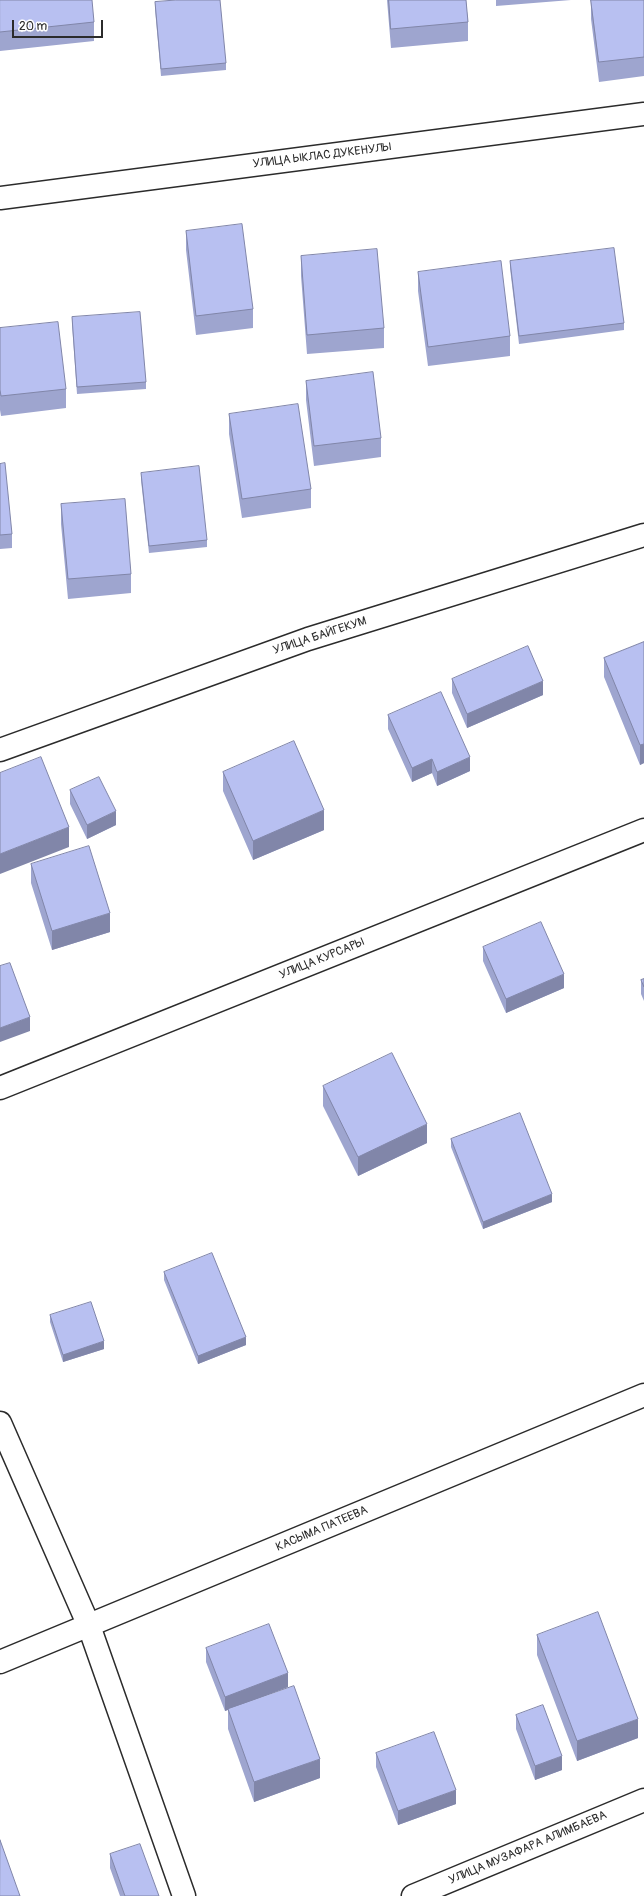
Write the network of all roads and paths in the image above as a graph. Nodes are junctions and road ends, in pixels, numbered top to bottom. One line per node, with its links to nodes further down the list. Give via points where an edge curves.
1 (644, 114): 2 (street, УЛИЦА ЫКЛАС ДУКЕНУЛЫ)
2 (0, 198)
3 (644, 535): 4 (street, УЛИЦА БАЙГЕКУМ, via 308,639)
4 (0, 750)
5 (644, 830): 6 (street, УЛИЦА КУРСАРЫ)
6 (0, 1088)
7 (644, 1395): 9 (street, КАСЫМА ПАТЕЕВА)
8 (0, 1423): 9 (street)
9 (90, 1626): 10 (street, КАСЫМА ПАТЕЕВА); 12 (street)
10 (0, 1662)
11 (644, 1800): 13 (street, УЛИЦА МУЗАФАРА АЛИМБАЕВА)
12 (184, 1896)
13 (413, 1896)

